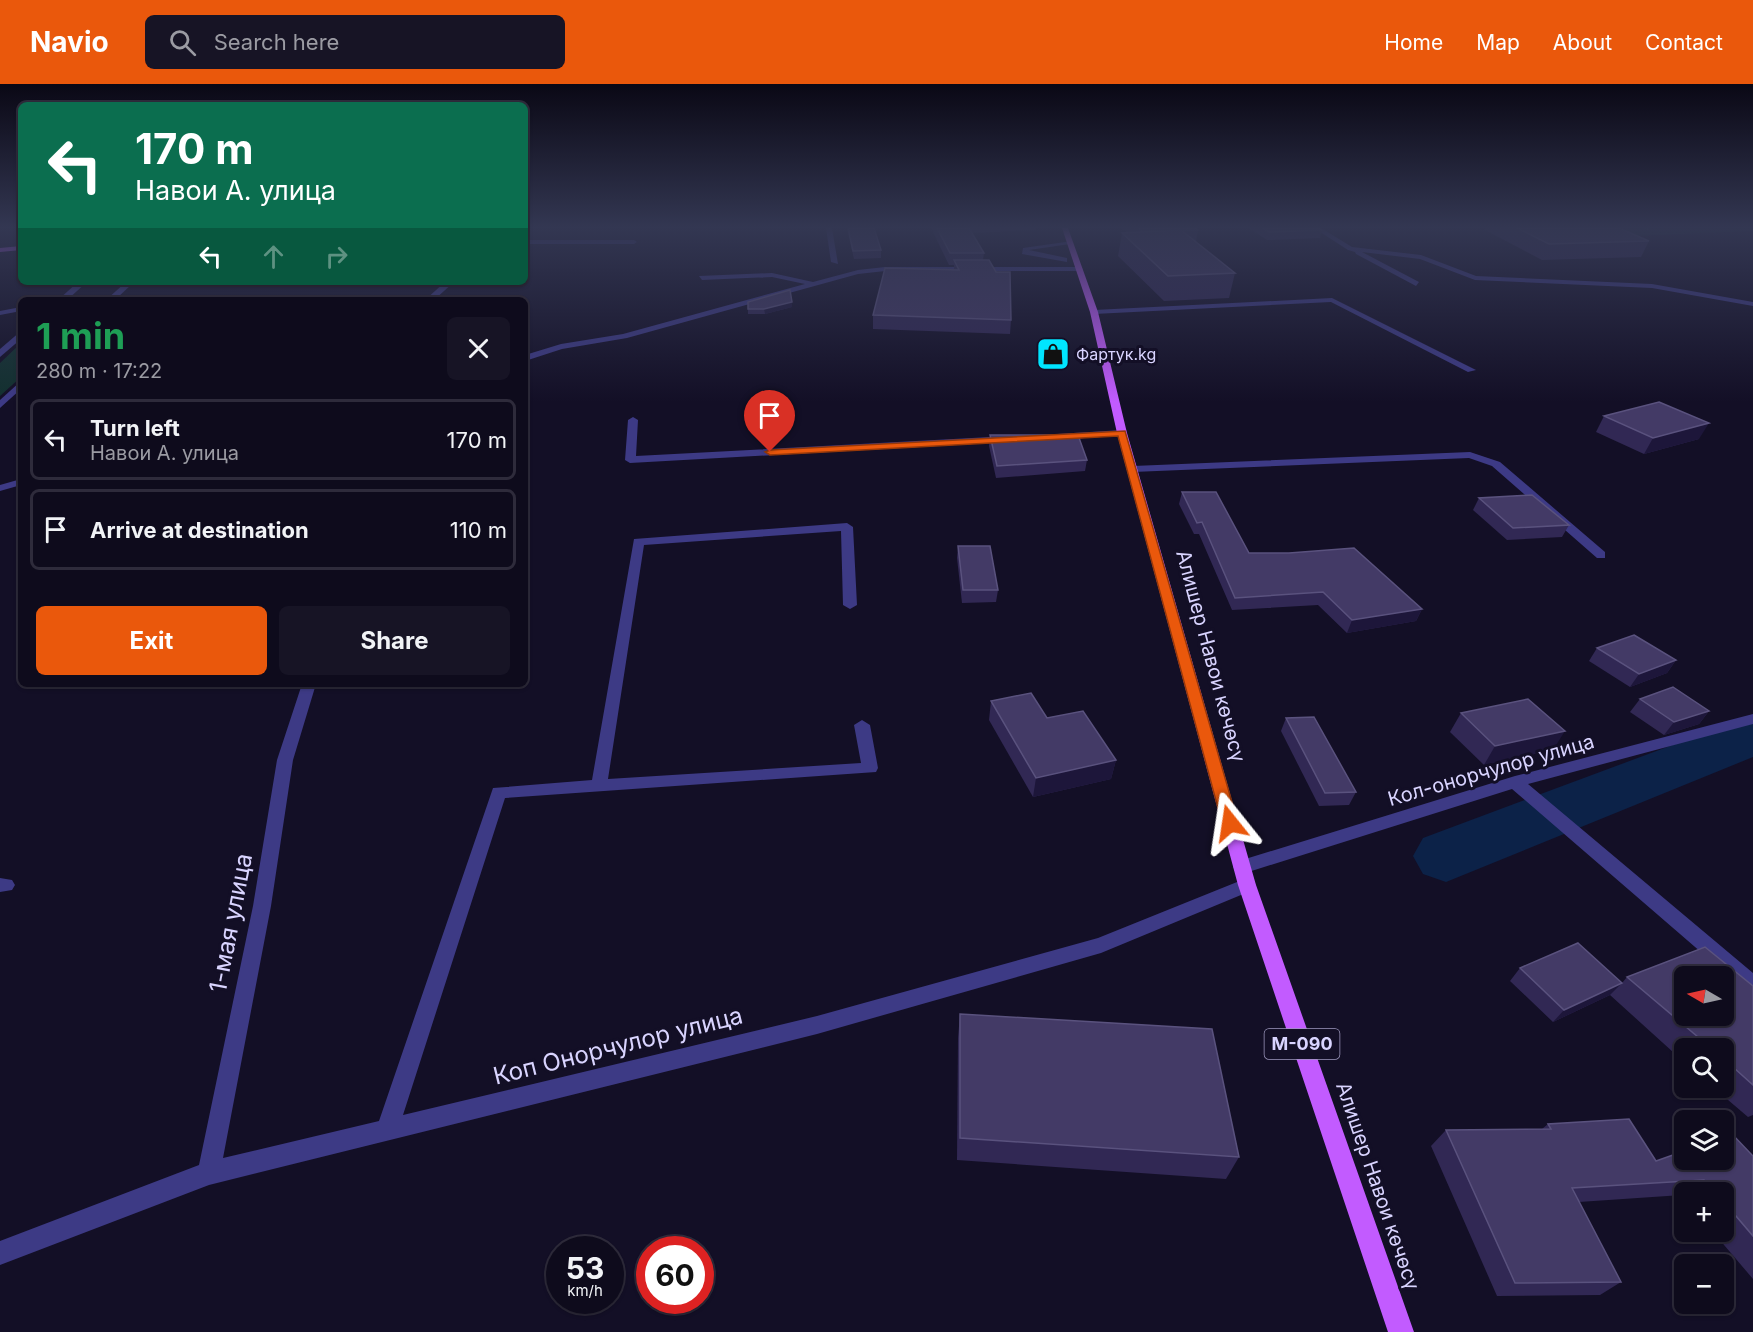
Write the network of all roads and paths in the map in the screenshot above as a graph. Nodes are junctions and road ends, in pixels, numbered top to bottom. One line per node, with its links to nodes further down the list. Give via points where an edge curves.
1 (78, 286): 7 (street)
2 (125, 286): 8 (street)
3 (445, 286): 9 (street)
4 (803, 286): 16 (street, via 624,336)
5 (1085, 286): 12 (main road, Алишер Навои көчөсү / М-090)
6 (1653, 286): 10 (street)
7 (66, 297)
8 (113, 297)
9 (432, 297)
10 (1753, 304)
11 (18, 310): 13 (street)
12 (1094, 312): 17 (street, via 1332,300); 21 (main road, Алишер Навои көчөсү / М-090)
13 (0, 313)
14 (18, 337): 15 (street)
15 (0, 354)
16 (528, 357)
17 (1471, 370)
18 (18, 387): 19 (street)
19 (1, 402)
20 (633, 420): 23 (street, via 630,460)
21 (1122, 433): 22 (street); 24 (main road, Алишер Навои көчөсү / М-090)
22 (1047, 437)
23 (1023, 439)
24 (1133, 469): 27 (street, via 1470,455 1496,465); 34 (main road, Алишер Навои көчөсү / М-090)
25 (18, 483): 26 (street)
26 (0, 488)
27 (1601, 555)
28 (850, 605): 33 (street, via 848,527 638,542)
29 (308, 687): 37 (street, 1-мая улица, via 285,760 262,906)
30 (1753, 719): 32 (street, Кол-онорчулор улица)
31 (862, 725): 33 (street, via 870,768)
32 (1515, 782): 34 (street, Кол-онорчулор улица); 35 (street)
33 (599, 785): 36 (street, via 499,792)
34 (1245, 876): 36 (street, Коп Онорчулор улица, via 1089,948 817,1025); 39 (main road, Алишер Навои көчөсү / М-090)
35 (1753, 985)
36 (387, 1130): 37 (street, Коп Онорчулор улица)
37 (209, 1173): 38 (street, Коп Онорчулор улица)
38 (0, 1253)
39 (1401, 1332)

